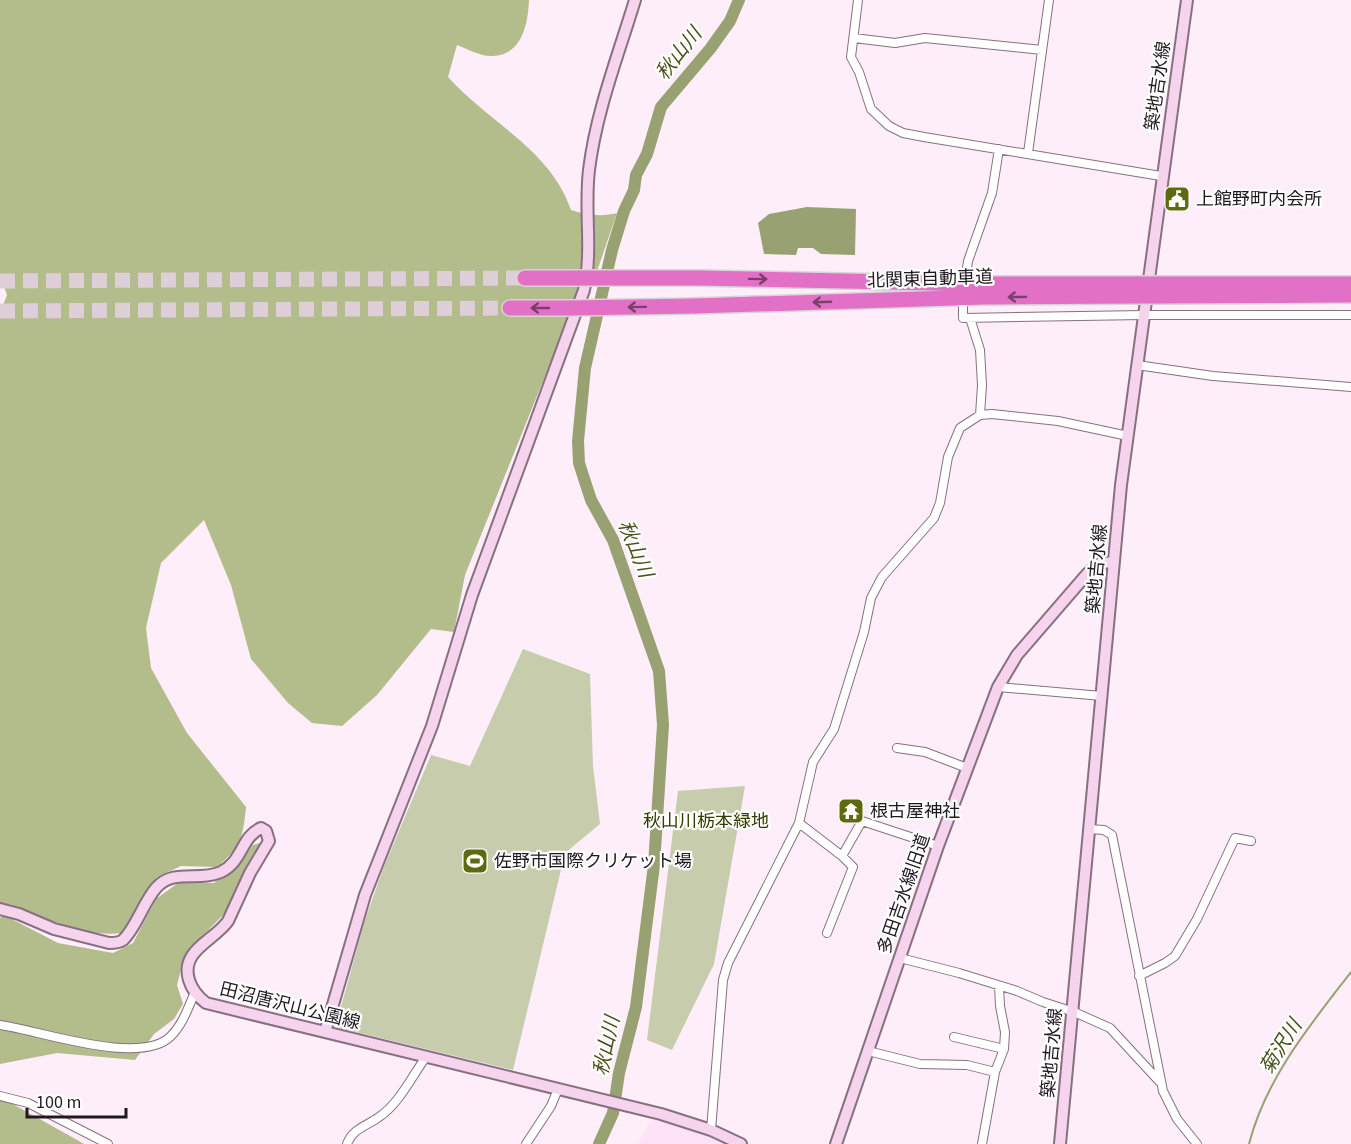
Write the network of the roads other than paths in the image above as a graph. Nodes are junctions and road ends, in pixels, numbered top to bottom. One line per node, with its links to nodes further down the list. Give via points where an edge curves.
1 (634, 0): 43 (main road, via 589,168 589,261 584,290 472,595 432,726 365,895)
2 (858, 0): 5 (street)
3 (1049, 0): 6 (street)
4 (1186, 0): 9 (main road, 築地吉水線)
5 (854, 38): 6 (street, via 885,43 925,38); 7 (street, via 851,57 877,117 903,133)
6 (1042, 50): 8 (street)
7 (999, 149): 8 (street); 10 (street, via 992,192)
8 (1028, 153): 9 (street)
9 (1161, 176): 18 (main road, 築地吉水線)
10 (966, 274)
11 (525, 278): 13 (highway, 北関東自動車道, one-way to 13, bridge, via 699,278)
12 (1351, 284): 14 (highway, 北関東自動車道)
13 (1138, 290): 14 (highway, 北関東自動車道, bridge); 17 (highway, 北関東自動車道, one-way to 17, bridge, via 695,306)
14 (1157, 290): 15 (highway, 北関東自動車道)
15 (1351, 295)
16 (963, 306): 20 (street, via 963,318)
17 (510, 308)
18 (1144, 315): 19 (street); 20 (street); 21 (main road, 築地吉水線)
19 (1351, 315)
20 (970, 318): 23 (street, via 980,350)
21 (1137, 365): 22 (street, via 1213,376); 24 (main road, 築地吉水線)
22 (1351, 387)
23 (980, 415): 24 (street, via 1058,421); 30 (street, via 960,428 951,446 934,519 882,577 871,598 834,729 813,762)
24 (1128, 435): 25 (main road, 築地吉水線)
25 (1114, 562): 26 (main road, 多田吉水線旧道, via 1101,563 1087,574 1017,655); 27 (main road, 築地吉水線)
26 (998, 687): 27 (street); 29 (main road, 多田吉水線旧道)
27 (1102, 696): 31 (main road, 築地吉水線)
28 (897, 748): 29 (street, via 925,752)
29 (967, 768): 33 (main road, 多田吉水線旧道)
30 (799, 824): 34 (street); 52 (street, via 723,980)
31 (1089, 829): 38 (street, via 1112,835); 41 (main road, 築地吉水線)
32 (1251, 840): 38 (street, via 1235,838 1175,956)
33 (938, 846): 34 (street, via 862,821); 37 (main road, 多田吉水線旧道)
34 (842, 856): 36 (street, via 853,867)
35 (0, 909): 40 (main road, 田沼唐沢山公園線, via 54,929 118,942 160,884 173,876 223,871 237,860 254,831 261,828 269,841 228,921 190,957 188,974)
36 (827, 933)
37 (900, 958): 39 (street); 46 (main road, 多田吉水線旧道)
38 (1139, 976): 49 (street)
39 (999, 986): 41 (street); 45 (street)
40 (195, 992): 42 (street, via 183,1021 170,1037 154,1046 116,1048); 43 (main road, 田沼唐沢山公園線, via 206,1003)
41 (1072, 1011): 49 (street, via 1110,1028); 59 (main road, 築地吉水線)
42 (0, 1024)
43 (326, 1032): 47 (main road, 田沼唐沢山公園線)
44 (954, 1037): 45 (street)
45 (1004, 1048): 48 (street)
46 (868, 1051): 48 (street, via 920,1064 967,1065); 57 (main road, 多田吉水線旧道)
47 (426, 1057): 50 (main road, 田沼唐沢山公園線); 54 (street, via 389,1110 361,1126)
48 (995, 1072): 58 (street)
49 (1160, 1082): 60 (street, via 1168,1106)
50 (558, 1089): 52 (main road, 田沼唐沢山公園線); 55 (street)
51 (0, 1095): 53 (street, via 28,1104)
52 (711, 1130): 56 (main road, 田沼唐沢山公園線)
53 (108, 1144)
54 (347, 1144)
55 (526, 1144)
56 (741, 1144)
57 (836, 1144)
58 (982, 1144)
59 (1060, 1144)
60 (1197, 1144)

